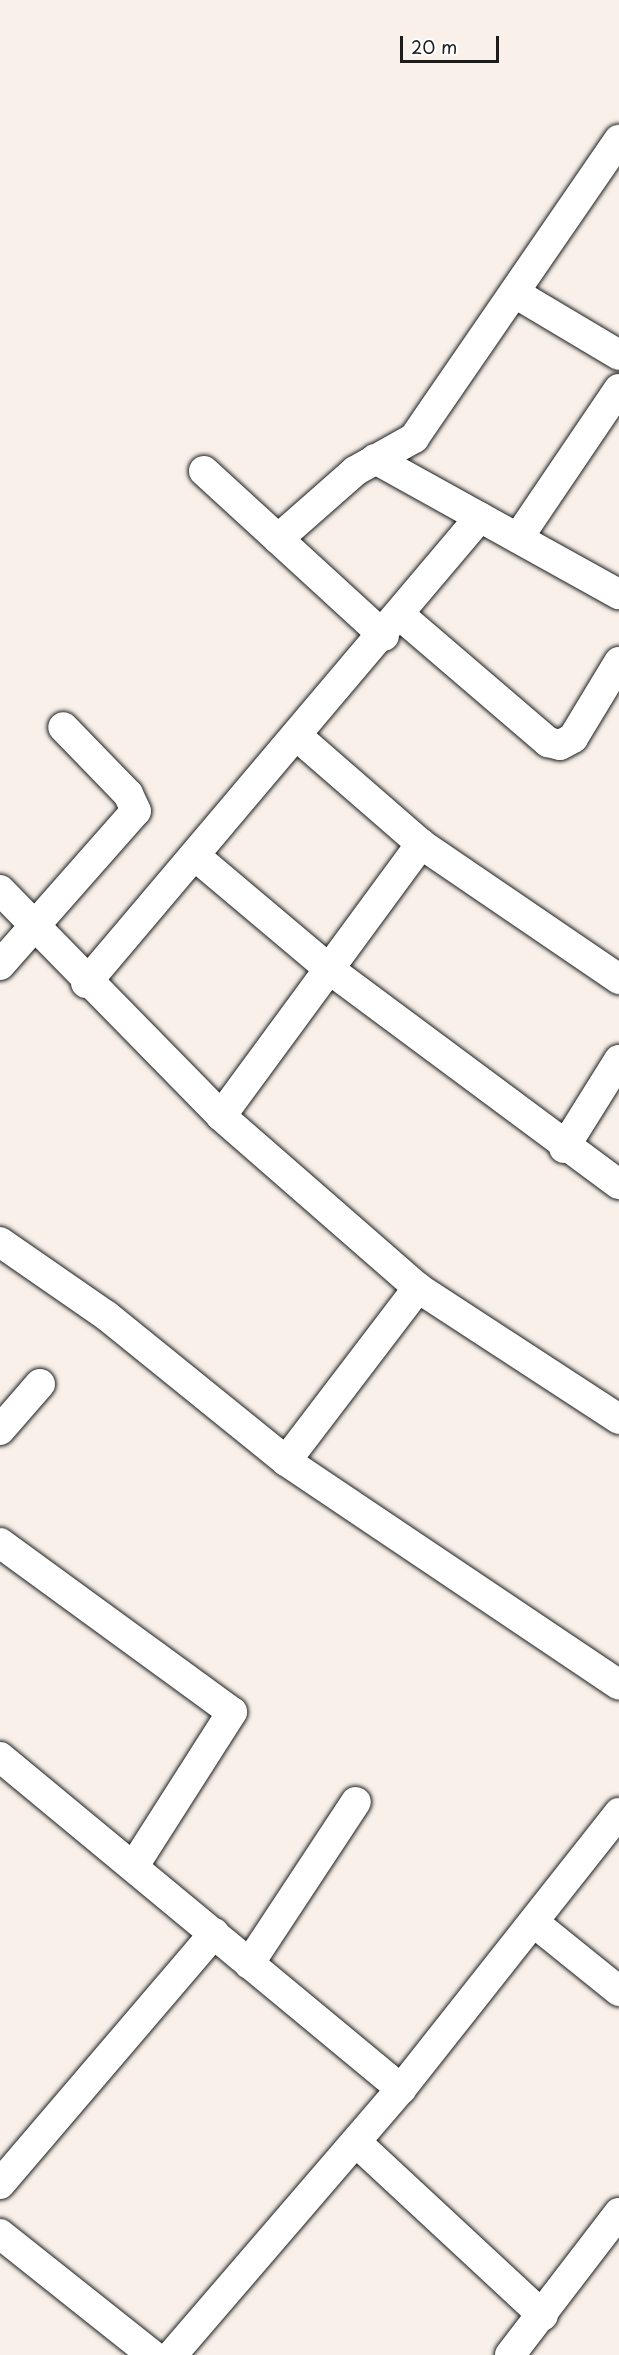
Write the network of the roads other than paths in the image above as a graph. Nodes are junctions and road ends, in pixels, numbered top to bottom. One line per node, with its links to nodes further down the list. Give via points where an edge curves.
1 (619, 140): 2 (street)
2 (515, 293): 3 (street); 5 (street, via 414,438)
3 (619, 355)
4 (619, 389): 8 (street)
5 (375, 459): 7 (street); 9 (street)
6 (204, 471): 9 (street)
7 (480, 517): 8 (street); 11 (street)
8 (518, 538): 10 (street)
9 (278, 539): 11 (street)
10 (619, 594)
11 (392, 626): 12 (street, via 548,742 560,746 573,738); 14 (street)
12 (619, 662)
13 (63, 727): 18 (street, via 128,794 136,811)
14 (298, 737): 15 (street); 16 (street)
15 (421, 844): 20 (street); 21 (street)
16 (195, 856): 20 (street); 22 (street)
17 (0, 890): 18 (street)
18 (37, 929): 19 (street); 22 (street)
19 (0, 965)
20 (329, 969): 24 (street); 25 (street)
21 (619, 979)
22 (86, 983): 24 (street)
23 (619, 1060): 25 (street)
24 (221, 1116): 28 (street)
25 (564, 1148): 26 (street)
26 (619, 1184)
27 (0, 1242): 32 (street, via 107,1316)
28 (418, 1288): 30 (street); 32 (street)
29 (40, 1384): 31 (street)
30 (619, 1419)
31 (0, 1430)
32 (286, 1461): 34 (street)
33 (0, 1543): 38 (street, via 232,1712)
34 (619, 1685)
35 (0, 1757): 38 (street)
36 (356, 1802): 41 (street)
37 (619, 1813): 39 (street)
38 (135, 1864): 40 (street)
39 (536, 1924): 42 (street); 43 (street)
40 (214, 1933): 41 (street); 45 (street)
41 (249, 1964): 43 (street)
42 (619, 1991)
43 (401, 2089): 44 (street)
44 (356, 2142): 48 (street); 50 (street)
45 (0, 2184)
46 (619, 2213): 48 (street)
47 (0, 2235): 49 (street)
48 (543, 2316): 51 (street)
49 (152, 2355)
50 (172, 2355)
51 (510, 2355)

